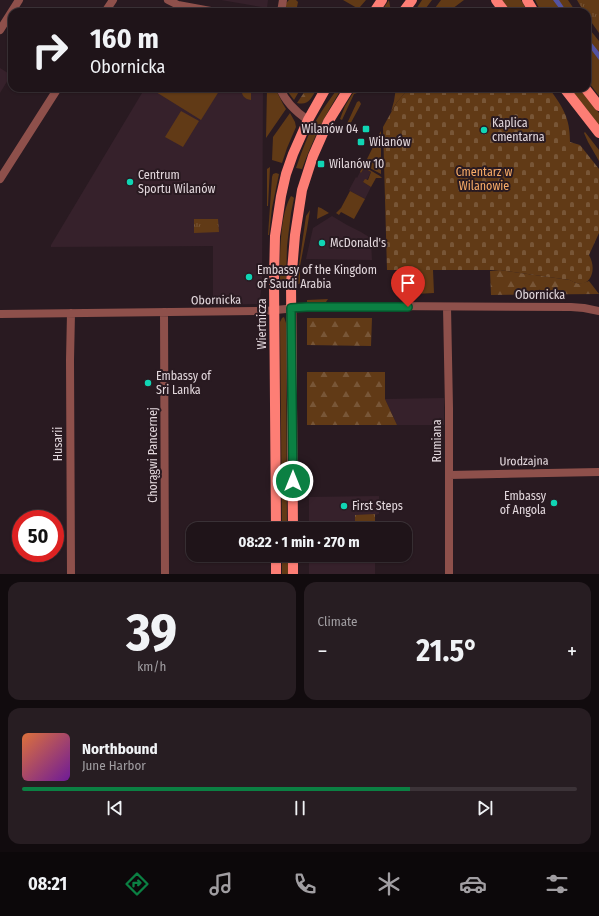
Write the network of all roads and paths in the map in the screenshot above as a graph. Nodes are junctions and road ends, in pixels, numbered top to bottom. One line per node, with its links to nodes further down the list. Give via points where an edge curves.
1 (168, 0): 4 (street)
2 (415, 0): 3 (main road)
3 (407, 6)
4 (194, 8)
5 (8, 17): 6 (street)
6 (0, 30)
7 (55, 92): 16 (street)
8 (282, 92): 14 (street, via 292,106)
9 (324, 92): 14 (main road, Wiertnicza)
10 (346, 92): 18 (main road, via 322,135 305,180 292,260)
11 (567, 92): 15 (main road)
12 (588, 92): 13 (main road)
13 (599, 106)
14 (308, 120): 19 (main road, Wiertnicza, via 286,174 280,203 275,236)
15 (599, 133)
16 (0, 179)
17 (447, 307): 18 (street, Obornicka); 20 (street, Obornicka, via 577,307); 25 (street, Rumiana)
18 (291, 308): 19 (street, Obornicka); 27 (main road)
19 (275, 310): 21 (street, Obornicka); 26 (main road, Wiertnicza)
20 (599, 311)
21 (164, 312): 22 (street, Obornicka); 31 (street, Chorągwi Pancernej)
22 (71, 313): 23 (street, Obornicka); 30 (street, Husarii)
23 (0, 314)
24 (599, 472): 25 (street, Urodzajna)
25 (449, 475): 34 (street, Rumiana)
26 (276, 522)
27 (293, 522)
28 (276, 562): 32 (main road)
29 (293, 562): 33 (main road)
30 (71, 574)
31 (165, 574)
32 (276, 574)
33 (293, 574)
34 (449, 574)

